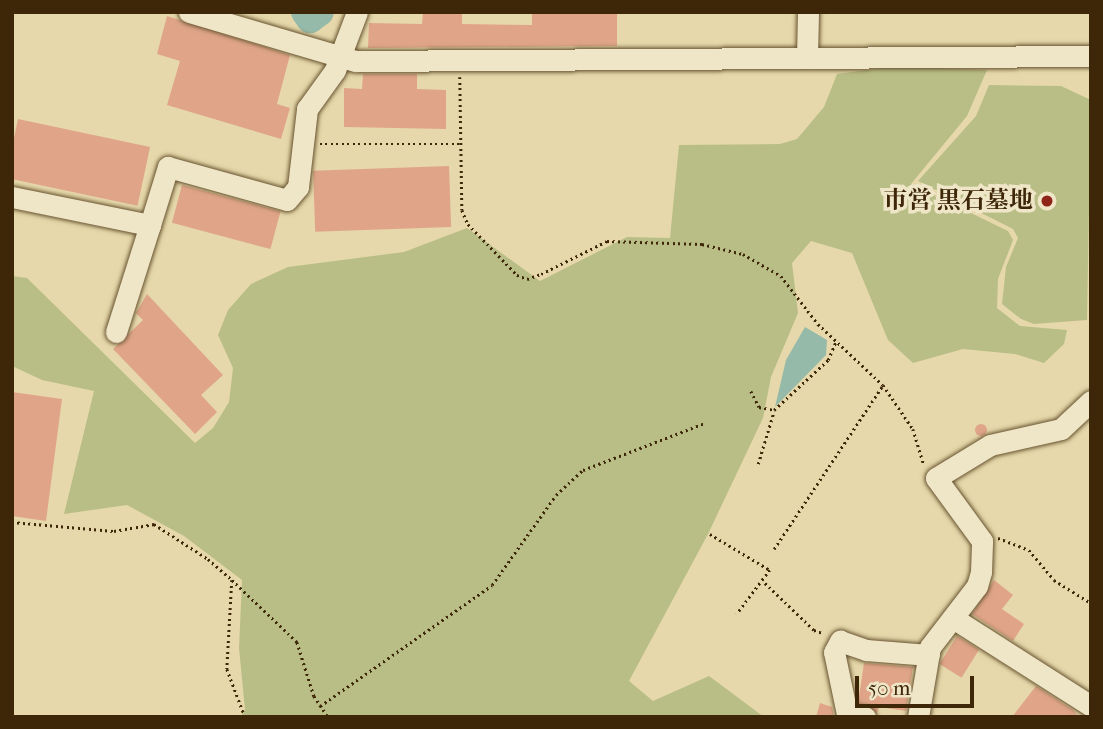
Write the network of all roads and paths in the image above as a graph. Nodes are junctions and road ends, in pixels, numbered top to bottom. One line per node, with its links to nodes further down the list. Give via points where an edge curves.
1 (189, 12): 4 (street)
2 (357, 12): 4 (street)
3 (807, 12): 6 (street)
4 (339, 54): 7 (street, via 356,61); 8 (street, via 334,70 307,109)
5 (1091, 56): 6 (street)
6 (807, 58): 7 (street)
7 (459, 60): 9 (path)
8 (303, 144): 9 (path); 11 (street, via 298,187 287,200 168,167)
9 (461, 144): 13 (path, via 465,217 517,275 527,279 541,274 607,241 726,248 781,276)
10 (12, 197): 11 (street)
11 (150, 225): 12 (street)
12 (116, 332)
13 (836, 341): 14 (path); 17 (path, via 828,360)
14 (883, 384): 20 (path, via 913,429 924,465); 24 (path)
15 (751, 391): 17 (path, via 759,407)
16 (1091, 401): 20 (street, via 1061,429 990,445)
17 (774, 410): 19 (path)
18 (705, 423): 32 (path, via 583,470 556,495 492,585)
19 (758, 464)
20 (936, 478): 23 (street)
21 (12, 522): 25 (path, via 114,531 154,524)
22 (710, 534): 26 (path, via 770,570)
23 (979, 535): 27 (path, via 1029,550 1054,580); 29 (street, via 977,586)
24 (774, 550)
25 (232, 580): 32 (path, via 297,642); 34 (path, via 227,669)
26 (765, 583): 28 (path); 30 (path, via 814,630)
27 (1091, 603)
28 (737, 614)
29 (953, 618): 31 (street, via 930,647); 33 (street)
30 (846, 640): 31 (street, via 866,650); 36 (street, via 840,641 834,652 847,714)
31 (929, 655): 37 (street)
32 (320, 706): 35 (path)
33 (1091, 706)
34 (245, 717)
35 (328, 717)
36 (865, 717)
37 (918, 717)

